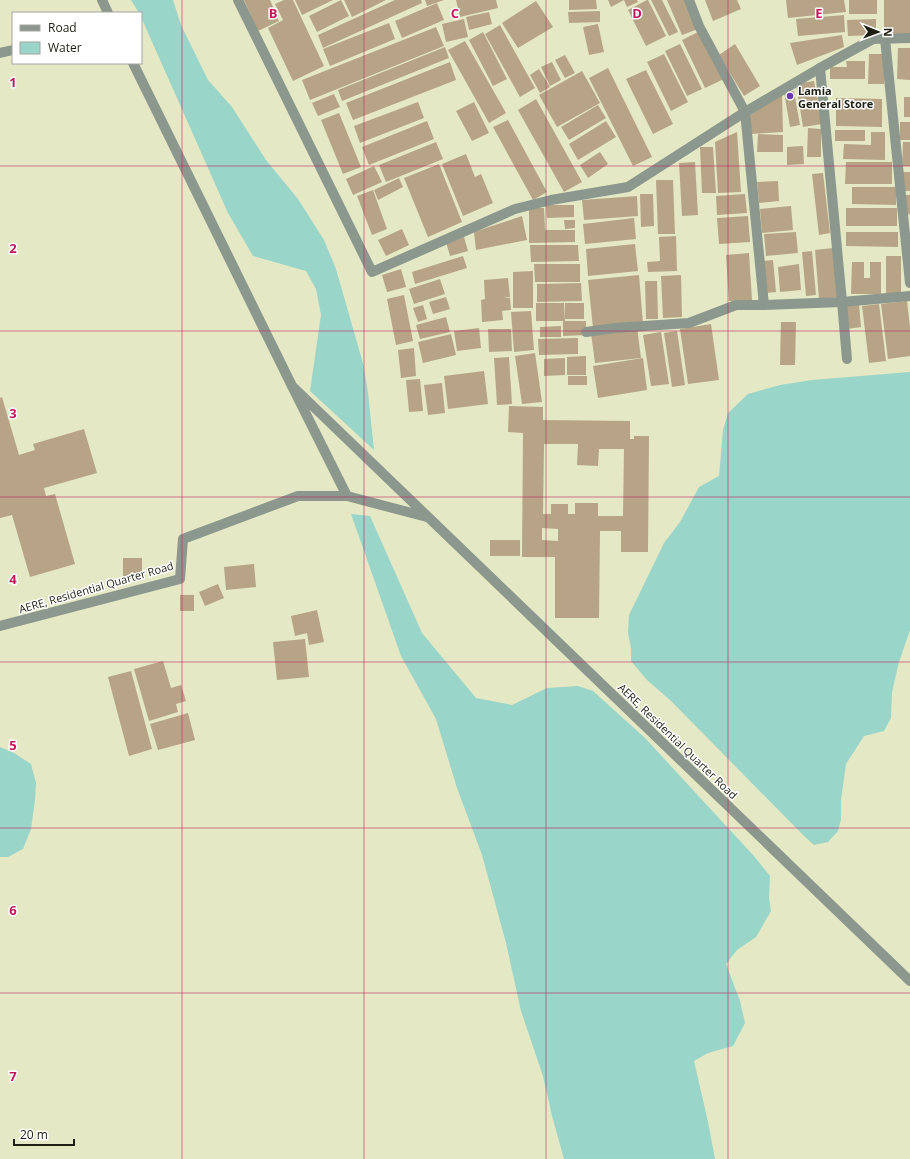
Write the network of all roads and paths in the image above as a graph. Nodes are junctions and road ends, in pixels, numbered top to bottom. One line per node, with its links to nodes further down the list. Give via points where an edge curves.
1 (102, 0): 4 (street)
2 (238, 0): 11 (street, via 372,272 515,209 628,187)
3 (689, 0): 11 (street, via 699,26)
4 (108, 12)
5 (910, 38): 6 (street)
6 (885, 39): 10 (street, via 873,39); 12 (street)
7 (12, 50): 8 (street)
8 (0, 53)
9 (133, 64): 18 (street)
10 (820, 68): 11 (street); 14 (street)
11 (745, 112): 15 (street)
12 (910, 283)
13 (910, 296): 14 (street)
14 (842, 302): 15 (street); 17 (street)
15 (764, 305): 16 (street, via 736,305 689,323)
16 (586, 332)
17 (846, 359)
18 (292, 386): 19 (street); 20 (street, AERE, Residential Quarter Road)
19 (347, 496): 20 (street, AERE, Residential Quarter Road); 21 (street, AERE, Residential Quarter Road, via 298,496 183,539 180,579)
20 (429, 518): 22 (street, AERE, Residential Quarter Road)
21 (0, 626)
22 (910, 981)

